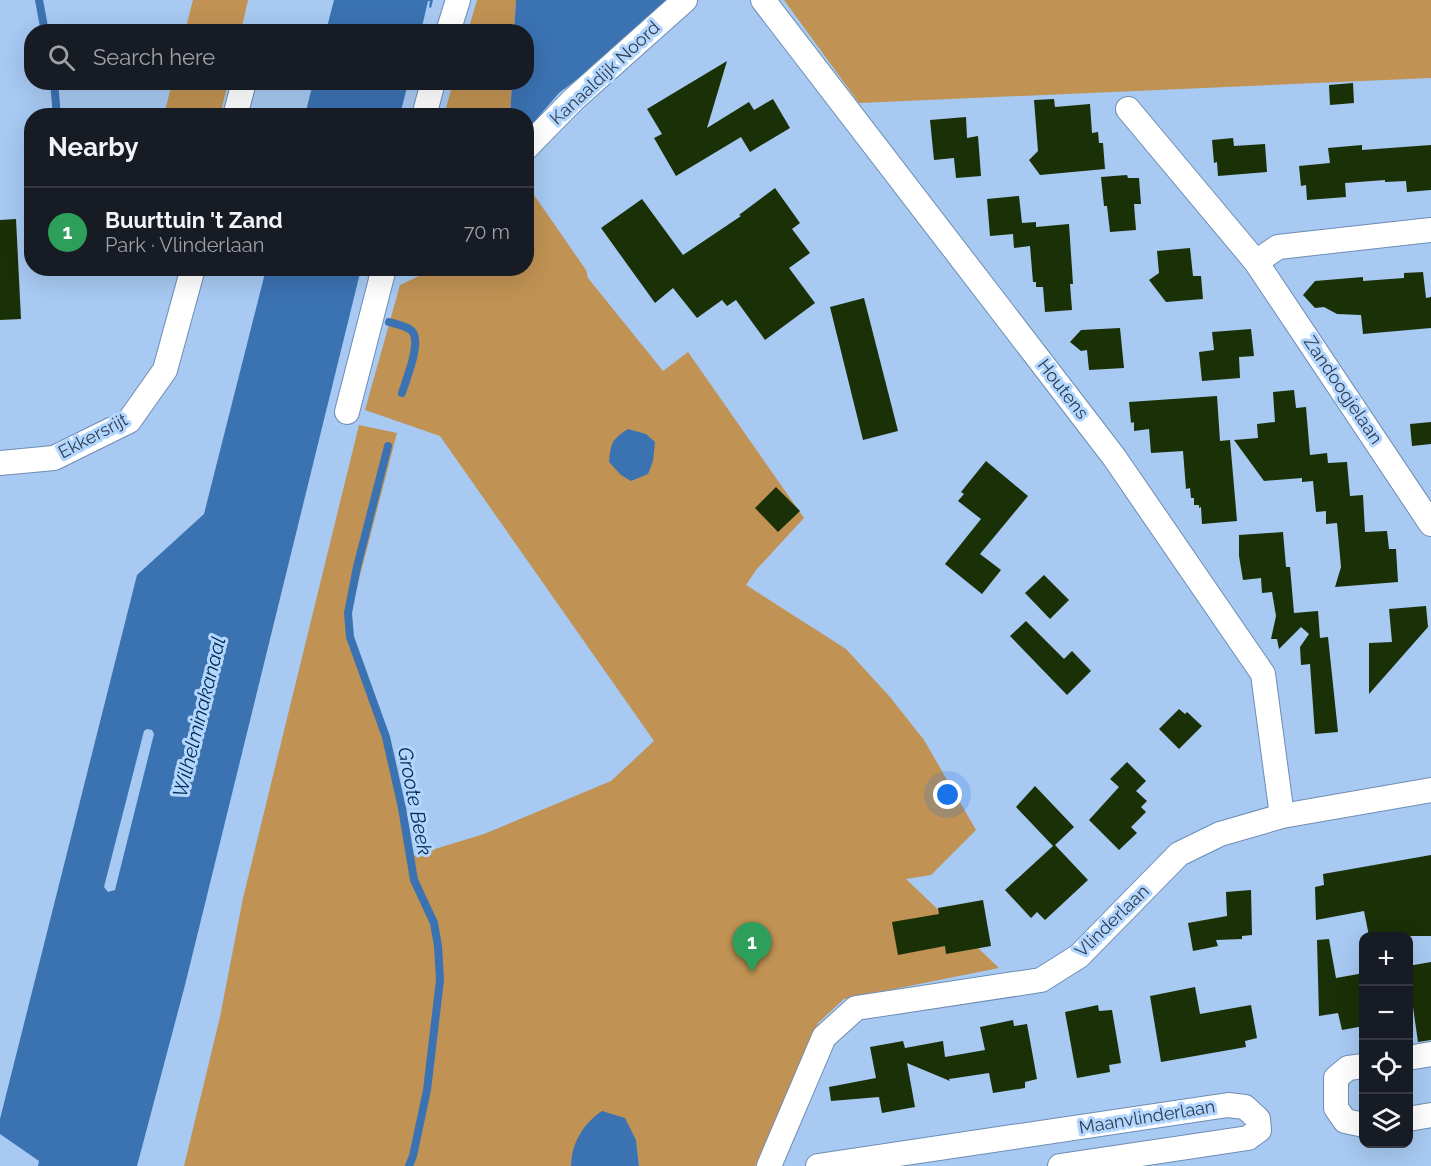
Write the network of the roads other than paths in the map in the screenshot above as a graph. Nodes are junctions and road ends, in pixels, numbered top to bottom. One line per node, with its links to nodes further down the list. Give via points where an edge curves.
1 (458, 0): 4 (street)
2 (685, 0): 10 (street, Kanaaldijk Noord)
3 (764, 0): 19 (street, Houtens, via 1114,457 1263,674)
4 (450, 24)
5 (242, 90): 7 (street)
6 (431, 90): 8 (street)
7 (237, 108)
8 (426, 108)
9 (1128, 109): 12 (street, Zandoogjelaan)
10 (534, 140)
11 (1431, 230): 12 (street, via 1278,247)
12 (1256, 262): 17 (street, Zandoogjelaan)
13 (191, 276): 16 (street, Ekkersrijt, via 165,370 129,421 54,458)
14 (382, 276): 15 (street)
15 (347, 412)
16 (0, 463)
17 (1430, 520)
18 (1431, 790): 19 (street, Vlinderlaan)
19 (1282, 816): 26 (street, Vlinderlaan, via 1220,834 1179,854 1079,956 1041,980 856,1008 824,1037)
20 (1431, 1054): 21 (street)
21 (1413, 1057)
22 (1359, 1066): 25 (street, via 1348,1068 1336,1078 1336,1108 1344,1121)
23 (1431, 1115): 24 (street)
24 (1413, 1118)
25 (1359, 1124)
26 (769, 1166)
27 (818, 1166): 28 (street, Maanvlinderlaan, via 1228,1105 1245,1107 1258,1119 1259,1130 1248,1138)
28 (1060, 1166)

